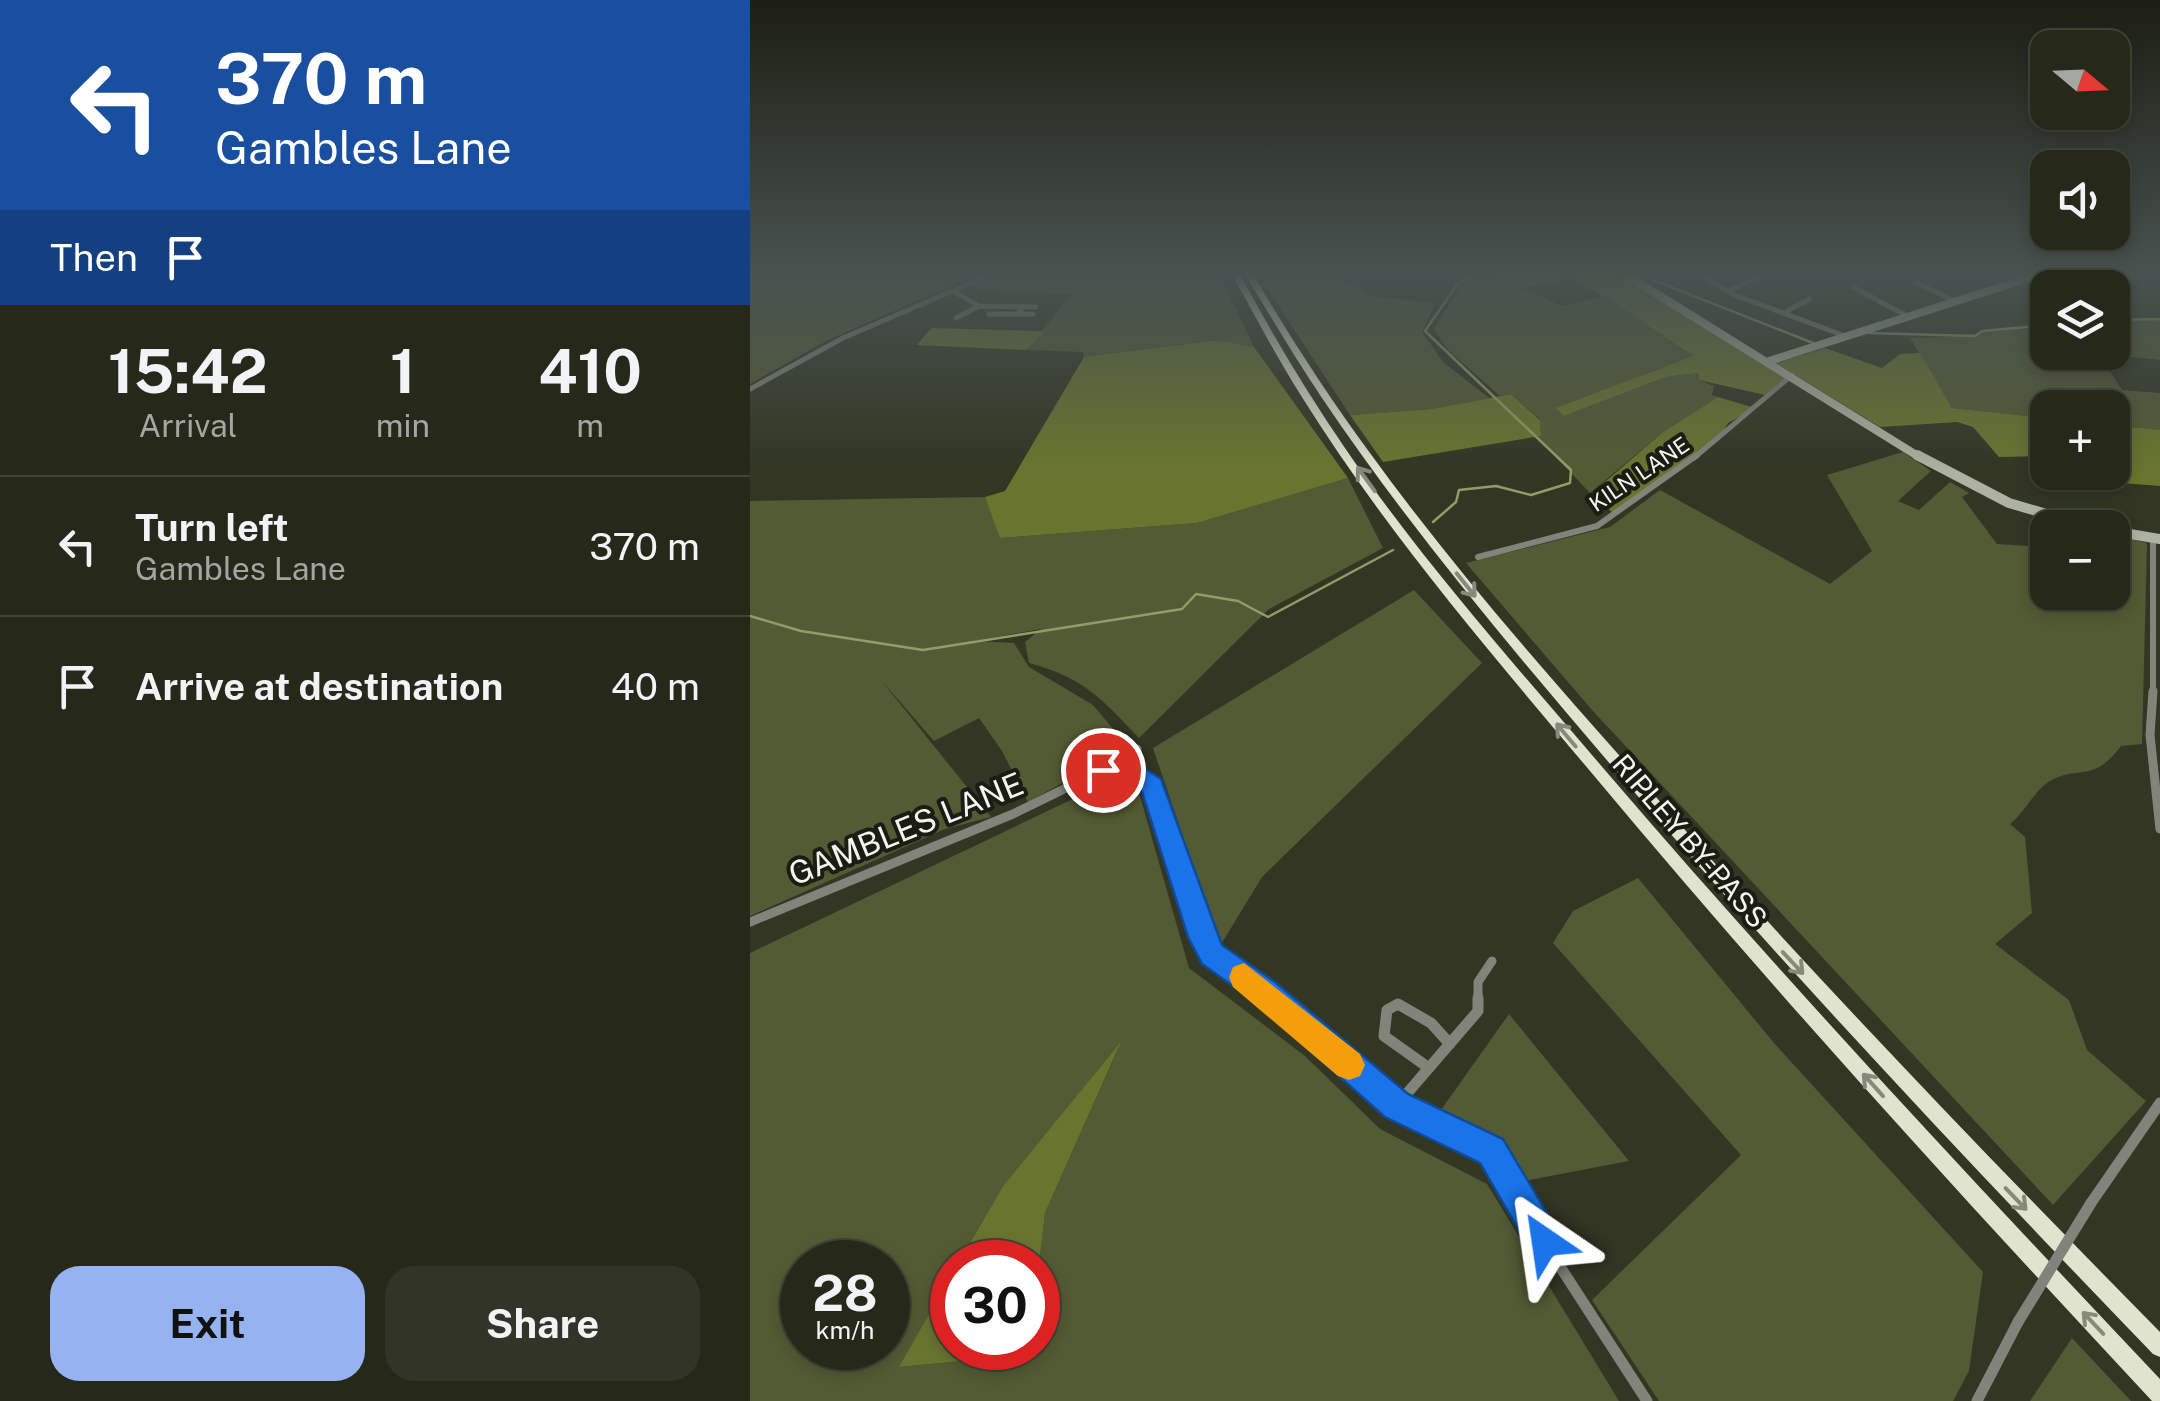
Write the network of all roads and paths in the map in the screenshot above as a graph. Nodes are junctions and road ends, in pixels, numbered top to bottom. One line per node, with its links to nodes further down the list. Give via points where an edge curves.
1 (837, 341): 8 (street)
2 (1277, 341): 24 (highway, RIPLEY BY-PASS, one-way to 2, via 1768,970 1494,648 1340,444)
3 (1291, 341): 23 (highway, RIPLEY BY-PASS, one-way to 23, via 1354,440 1510,639 1785,956)
4 (1738, 341): 6 (main road)
5 (1828, 341): 6 (main road)
6 (1769, 360): 7 (main road)
7 (1792, 375): 9 (main road, via 1965,482); 12 (street, KILN LANE, via 1728,423 1720,439 1608,520)
8 (750, 389)
9 (2031, 510)
10 (2130, 534): 11 (main road)
11 (2157, 538): 13 (street)
12 (1478, 556)
13 (2157, 616): 16 (street, via 2150,735)
14 (1137, 749): 15 (street)
15 (1118, 766): 17 (street, GAMBLES LANE); 22 (street, via 1140,773 1152,786 1212,955)
16 (2160, 829)
17 (750, 922)
18 (1492, 961): 19 (street, via 1478,982 1478,1011)
19 (1450, 1044): 20 (street); 20 (street, via 1431,1023 1398,1004 1387,1010 1384,1036)
20 (1429, 1068): 22 (street)
21 (2160, 1103): 26 (street, bridge, via 2091,1203)
22 (1397, 1105): 25 (street, via 1477,1142 1501,1161 1526,1214)
23 (2160, 1347)
24 (2160, 1394)
25 (1647, 1401)
26 (1976, 1401)

